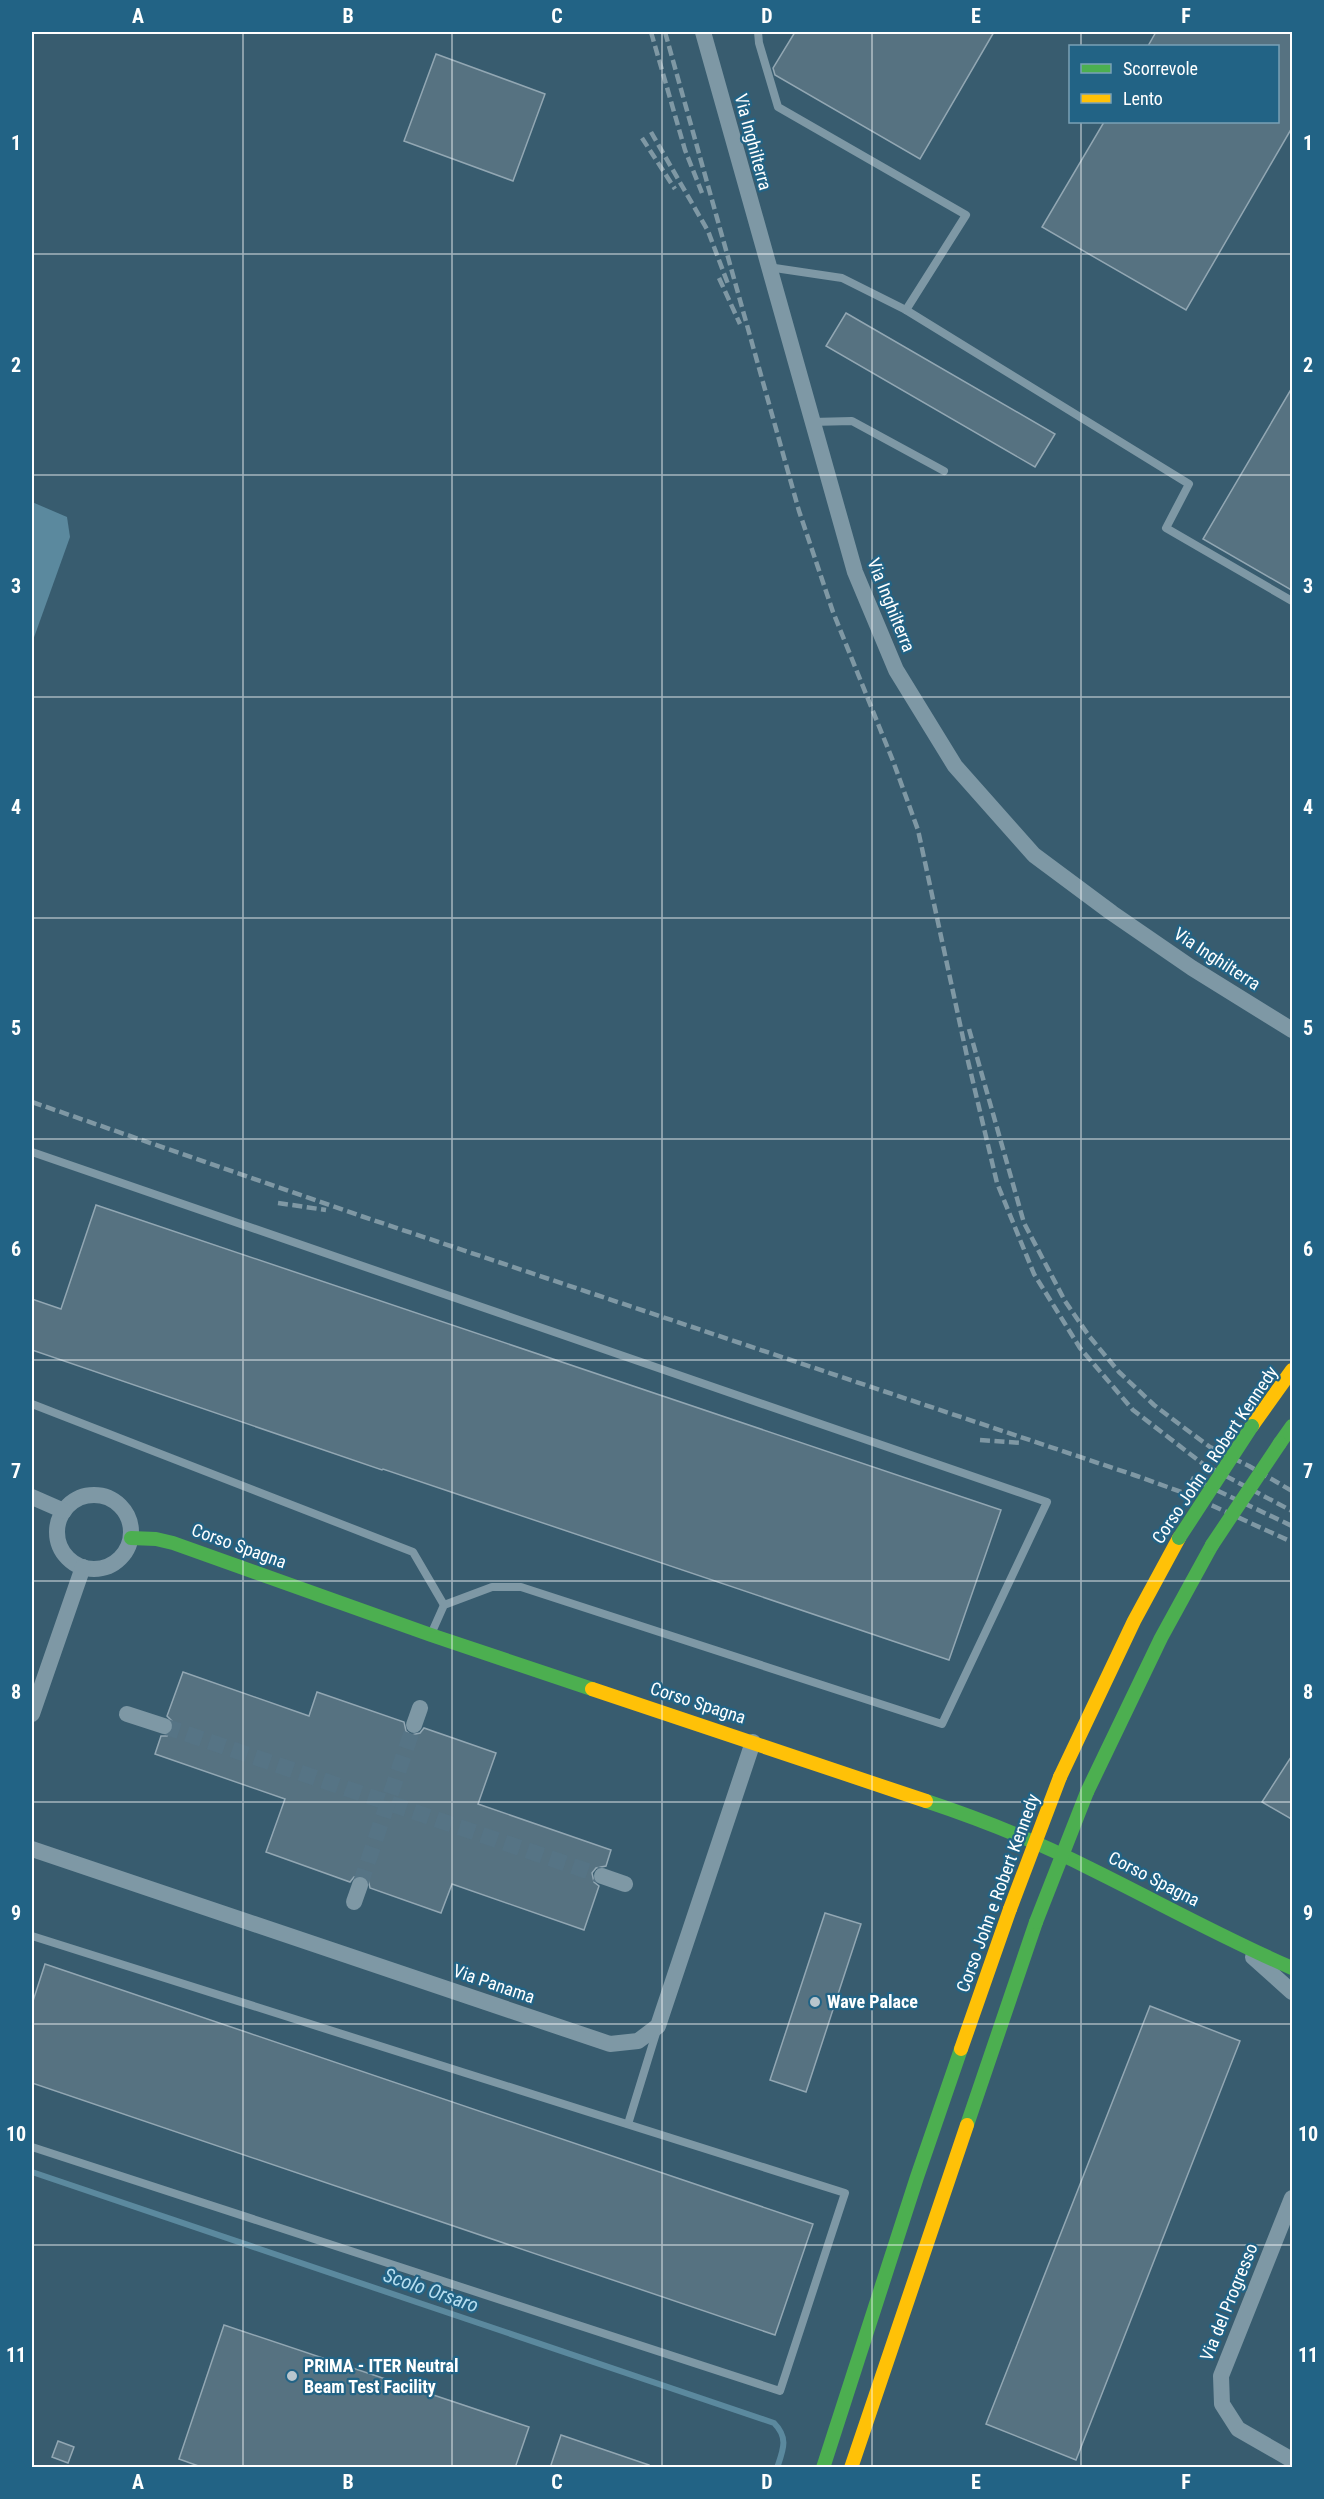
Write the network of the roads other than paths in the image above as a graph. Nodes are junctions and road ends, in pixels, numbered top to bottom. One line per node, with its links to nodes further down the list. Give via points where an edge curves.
1 (703, 32): 3 (street, Via Inghilterra)
2 (758, 32): 4 (lane, via 778,107 966,215)
3 (768, 267): 4 (lane, via 842,278); 5 (street, Via Inghilterra)
4 (906, 310): 7 (lane, via 1189,484 1167,528)
5 (812, 422): 6 (lane, via 852,421); 8 (street, Via Inghilterra, via 859,583 896,670 955,766 1034,855 1112,914)
6 (944, 471)
7 (1293, 601)
8 (1293, 1030)
9 (32, 1152): 17 (lane, via 1047,1502 942,1724 521,1587 492,1587)
10 (1293, 1370): 39 (main road, Corso John e Robert Kennedy, bridge, via 1179,1538 1134,1621 1060,1777 917,2177)
11 (32, 1404): 17 (lane, via 413,1552)
12 (1293, 1426): 40 (main road, bridge, via 1212,1545 1161,1638 1087,1792 1036,1922)
13 (32, 1497): 14 (street)
14 (64, 1511): 15 (street, via 81,1497 104,1496 122,1507 129,1518); 16 (street, via 58,1522 60,1547 67,1558)
15 (131, 1538): 16 (street, via 120,1559 109,1567); 18 (main road, Corso Spagna, via 173,1543)
16 (83, 1567): 20 (street)
17 (444, 1605): 18 (lane)
18 (431, 1635): 24 (main road, Corso Spagna)
19 (420, 1708): 22 (street)
20 (32, 1714)
21 (127, 1714): 23 (street)
22 (414, 1725)
23 (164, 1726)
24 (753, 1742): 31 (main road, Corso Spagna, via 982,1820 1090,1868); 34 (street)
25 (32, 1849): 34 (street, Via Panama, via 610,2044 638,2041)
26 (602, 1876): 27 (street)
27 (625, 1884)
28 (360, 1885): 29 (street)
29 (354, 1902)
30 (32, 1936): 35 (lane)
31 (1239, 1945): 32 (main road, Corso Spagna); 33 (street, Corso Spagna)
32 (1293, 1968)
33 (1293, 1992)
34 (658, 2026): 35 (lane)
35 (628, 2124): 36 (lane, via 845,2193 780,2391)
36 (32, 2146)
37 (1293, 2198): 38 (street, Via del Progresso, via 1221,2376 1222,2404 1238,2429)
38 (1293, 2460)
39 (823, 2468)
40 (851, 2468)

